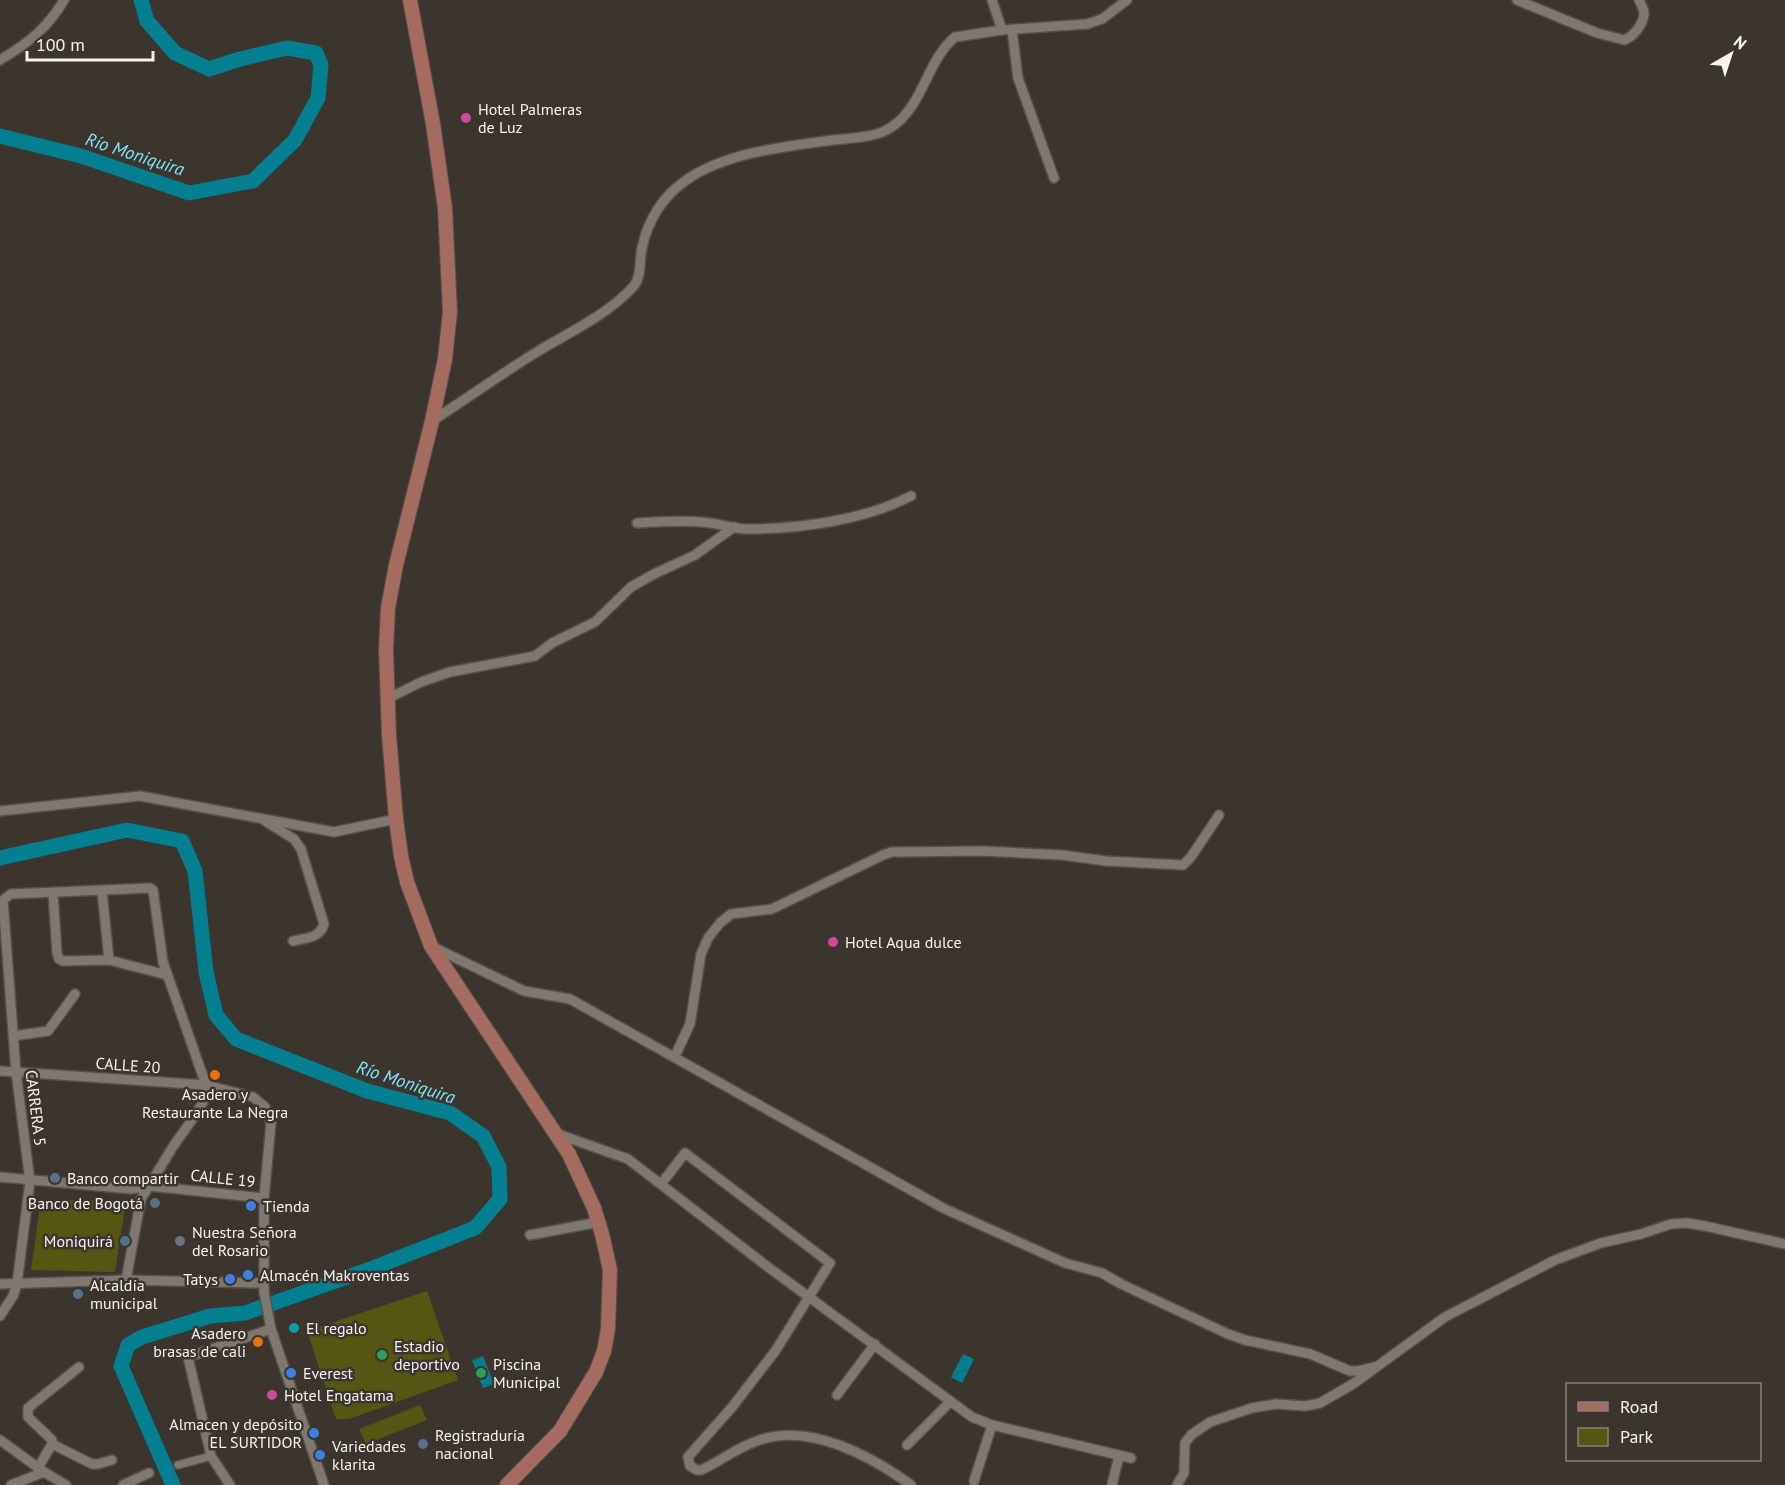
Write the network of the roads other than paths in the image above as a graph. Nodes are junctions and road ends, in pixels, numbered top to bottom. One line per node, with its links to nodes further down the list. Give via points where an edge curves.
1 (64, 0): 8 (street, via 35,37)
2 (410, 0): 10 (main road, via 435,135 449,258 450,312)
3 (992, 0): 7 (street)
4 (1127, 0): 7 (street, via 1102,19 1087,24)
5 (1517, 0): 6 (street, via 1624,40 1633,35 1641,22 1644,11)
6 (1639, 0)
7 (1007, 30): 9 (street, via 1018,78); 10 (street, via 960,34 949,41 907,114 883,132 754,154 703,170 685,181 652,216 638,279 625,295)
8 (0, 60)
9 (1054, 178)
10 (432, 421): 14 (main road, via 388,608)
11 (911, 496): 13 (street, via 877,510 816,523)
12 (637, 523): 13 (street, via 702,522)
13 (734, 527): 14 (street, via 695,555 631,587 595,622 535,656 450,672)
14 (387, 699): 18 (main road)
15 (0, 811): 17 (street, via 140,796)
16 (1219, 815): 29 (street, via 1183,865 1029,853 892,852 772,909 731,914 704,945 690,1024)
17 (261, 818): 18 (street, via 334,832); 21 (street, via 294,839 301,849 324,924 317,936)
18 (396, 819): 23 (main road, via 407,882)
19 (102, 891): 20 (street); 24 (street); 25 (street, via 152,889)
20 (53, 893): 22 (street, CARRERA 5, via 10,894 3,900); 24 (street, via 59,959)
21 (293, 941)
22 (3, 942): 27 (street, CARRERA 5)
23 (431, 946): 29 (street, via 524,991 570,999); 33 (main road)
24 (109, 960): 25 (street)
25 (167, 975): 32 (street)
26 (75, 994): 28 (street, via 48,1031)
27 (5, 1000): 28 (street, CARRERA 5)
28 (13, 1036): 31 (street, CARRERA 5)
29 (675, 1056): 51 (street, via 943,1208 1036,1251 1102,1273 1228,1334 1305,1352 1350,1371)
30 (0, 1071): 31 (street, CALLE 20)
31 (16, 1072): 32 (street, CALLE 20); 35 (street, CARRERA 5)
32 (206, 1085): 37 (street, via 203,1102); 38 (street, CALLE 20, via 253,1097 265,1107 271,1123)
33 (555, 1133): 36 (street, via 628,1159); 39 (main road, via 582,1180)
34 (0, 1177): 35 (street, CALLE 19)
35 (30, 1181): 37 (street, CALLE 19, via 130,1189); 44 (street, CARRERA 5)
36 (661, 1184): 46 (street); 46 (street, via 685,1153 830,1263)
37 (149, 1186): 38 (street, CALLE 19); 42 (street, via 141,1199)
38 (264, 1198): 45 (street)
39 (599, 1222): 40 (street); 71 (main road, via 610,1270 604,1351 567,1422)
40 (530, 1235)
41 (1785, 1244): 51 (street, via 1687,1223 1600,1243 1555,1260 1445,1317)
42 (126, 1280): 44 (street); 45 (street, via 256,1283)
43 (0, 1284): 44 (street)
44 (17, 1284): 47 (street, CARRERA 5)
45 (263, 1287): 48 (street)
46 (808, 1297): 49 (street); 72 (street, via 776,1350 688,1457 690,1466 701,1470 764,1438 808,1436 868,1458)
47 (0, 1316)
48 (271, 1329): 58 (street, via 188,1357); 70 (street)
49 (875, 1344): 52 (street); 53 (street)
50 (79, 1366): 56 (street, via 28,1408 28,1418 49,1436)
51 (1374, 1367): 74 (street, via 1320,1403 1252,1408 1210,1422 1185,1443 1184,1473)
52 (837, 1395)
53 (950, 1402): 54 (street); 57 (street)
54 (992, 1425): 59 (street); 65 (street)
55 (0, 1440): 63 (street)
56 (52, 1444): 61 (street, via 92,1464); 63 (street)
57 (907, 1445)
58 (211, 1456): 62 (street); 69 (street)
59 (1119, 1456): 60 (street); 73 (street)
60 (1131, 1458)
61 (112, 1460)
62 (178, 1465)
63 (41, 1470): 66 (street); 67 (street)
64 (149, 1473): 68 (street)
65 (974, 1481)
66 (11, 1485)
67 (66, 1485)
68 (123, 1485)
69 (230, 1485)
70 (324, 1485)
71 (507, 1485)
72 (911, 1485)
73 (1112, 1485)
74 (1177, 1485)

